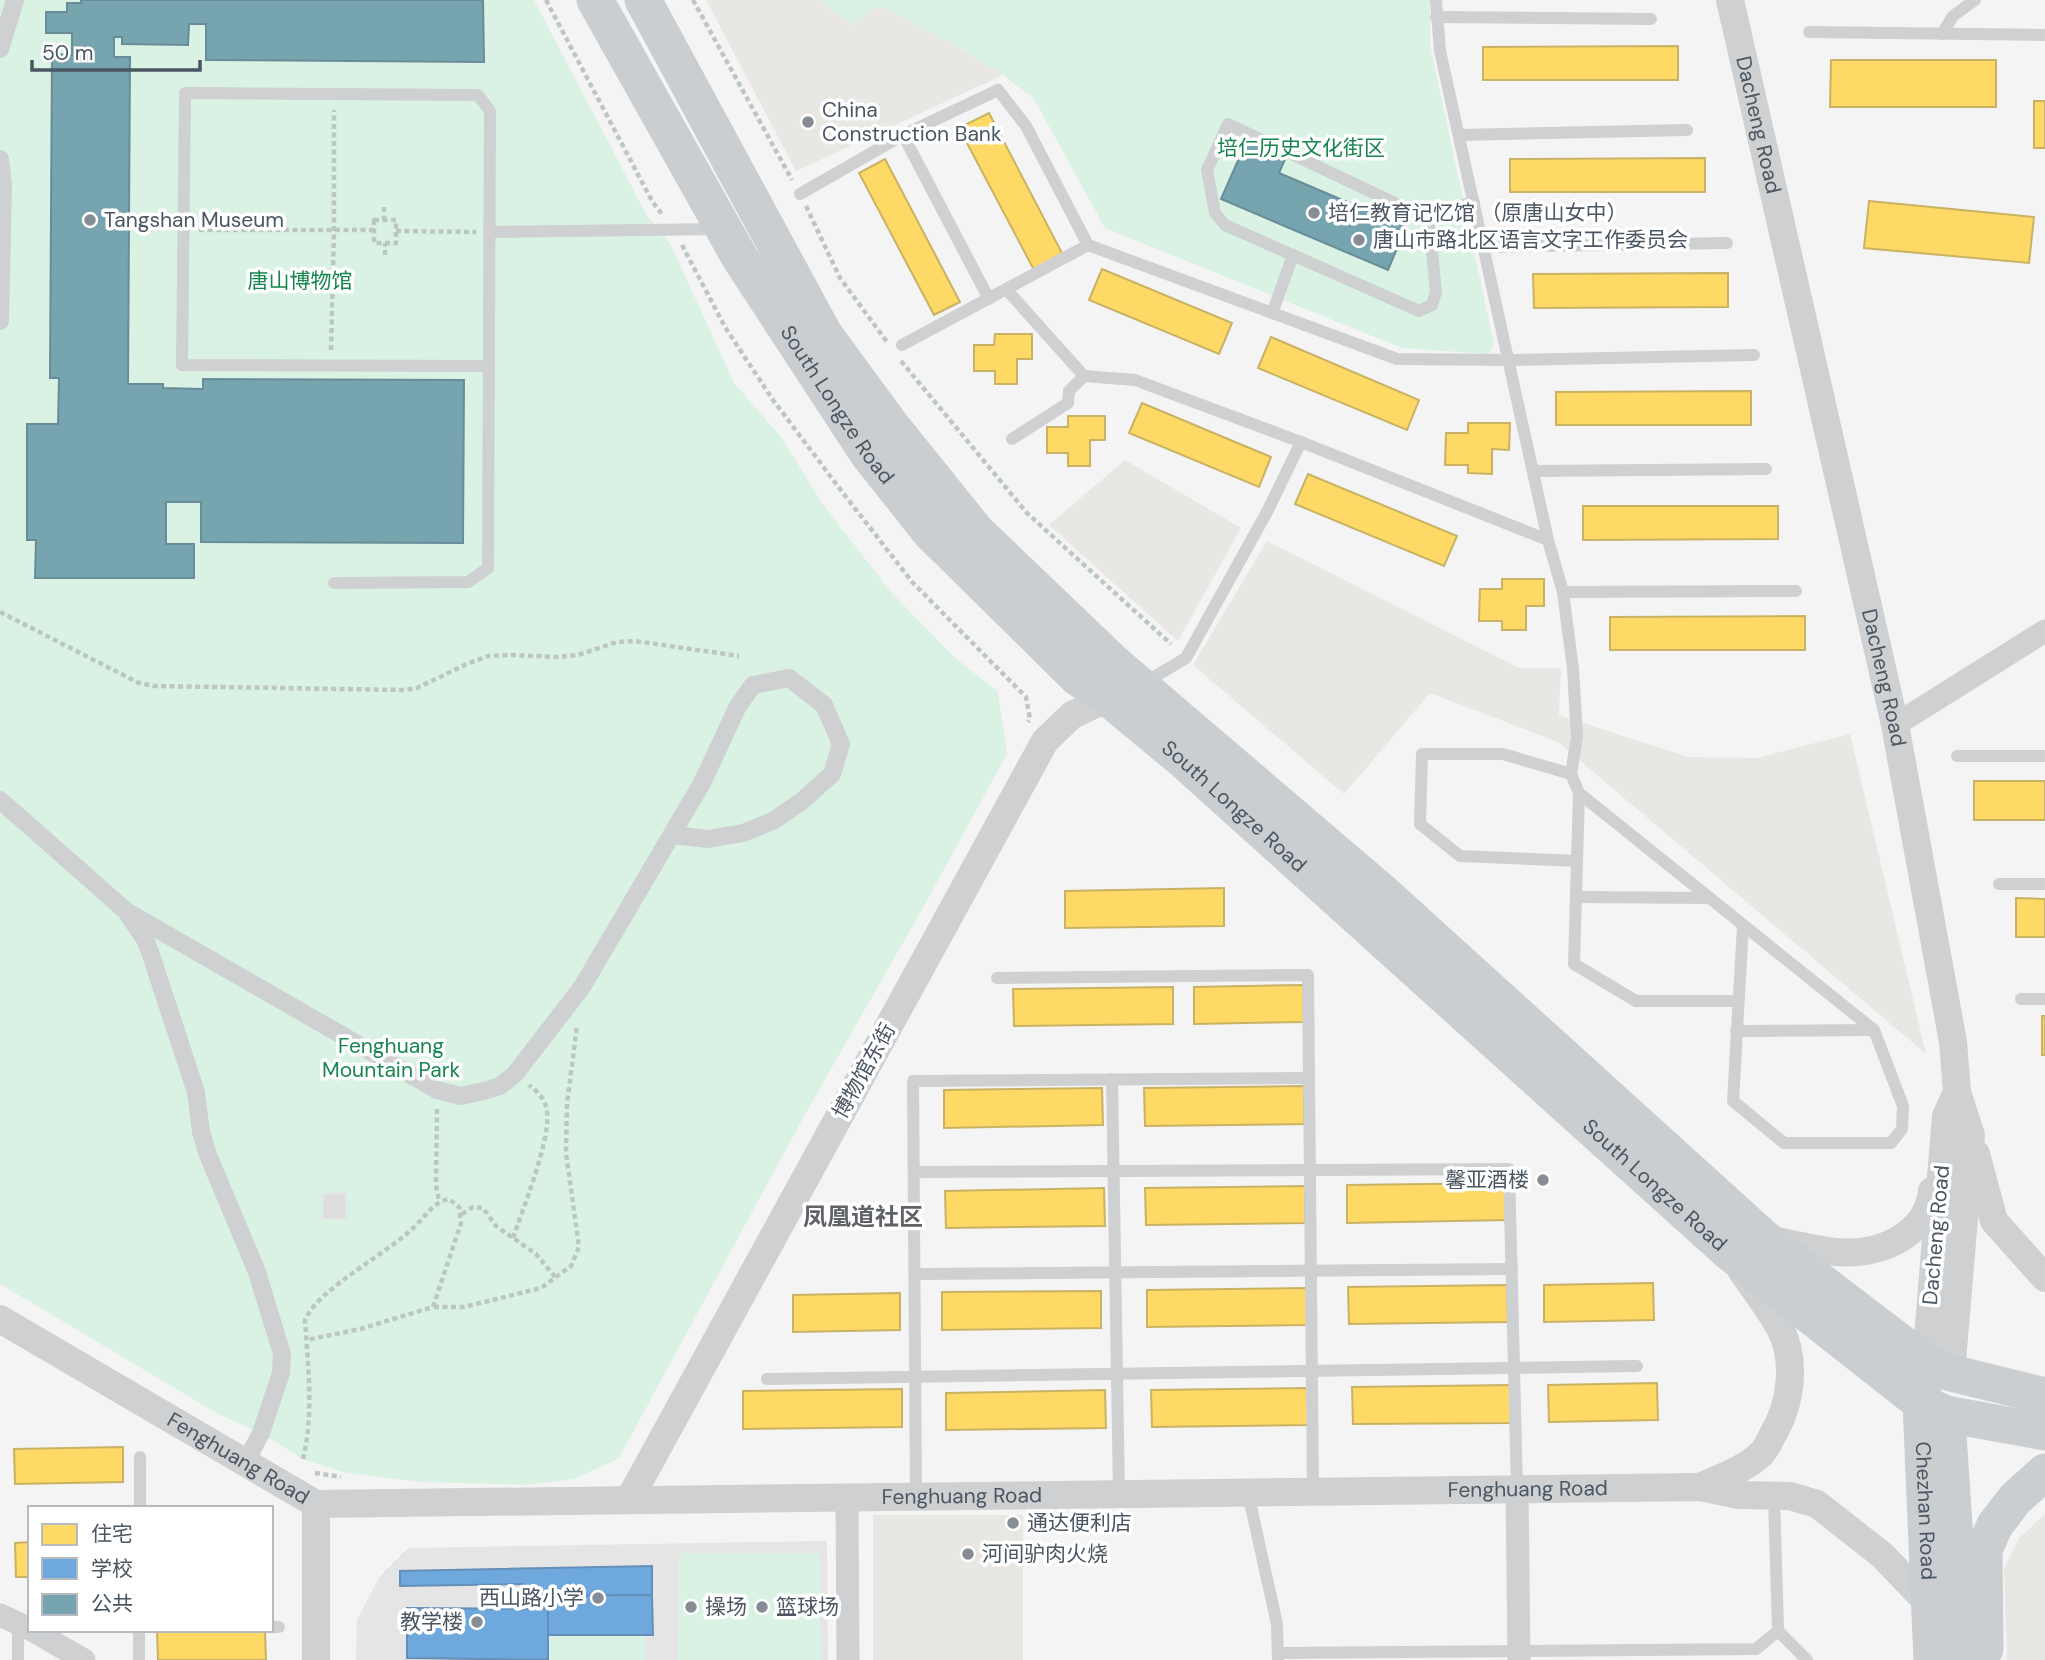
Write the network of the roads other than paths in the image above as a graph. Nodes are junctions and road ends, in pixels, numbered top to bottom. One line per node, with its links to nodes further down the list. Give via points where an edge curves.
1 (15, 0): 12 (street)
2 (595, 0): 20 (main road, South Longze Road)
3 (643, 0): 44 (main road, South Longze Road, via 831,344 976,531)
4 (1436, 0): 7 (lane)
5 (1730, 0): 46 (street, Dacheng Road)
6 (1975, 0): 10 (lane, via 1953,16)
7 (1436, 18): 8 (lane); 15 (lane)
8 (1651, 19)
9 (1809, 32): 10 (lane)
10 (1942, 34): 11 (lane)
11 (2045, 35)
12 (0, 49)
13 (1687, 130): 15 (lane)
14 (903, 135): 17 (lane); 23 (lane, via 998,90 1026,126); 27 (lane)
15 (1460, 135): 18 (lane)
16 (0, 159): 29 (street)
17 (800, 194)
18 (1474, 202): 19 (lane); 24 (lane)
19 (1427, 213): 25 (lane, via 1437,292 1432,305 1419,311); 25 (lane, via 1399,205 1228,124 1207,170 1215,213 1225,225)
20 (724, 229): 21 (lane); 45 (main road, South Longze Road, via 868,454 930,532 1077,677)
21 (491, 232): 33 (lane); 33 (lane, via 490,111 478,95 185,93 182,365)
22 (1727, 243): 24 (lane)
23 (1088, 245): 26 (lane); 28 (lane)
24 (1484, 247): 32 (lane)
25 (1293, 255): 28 (lane)
26 (1006, 289): 27 (lane); 34 (lane)
27 (989, 299): 30 (lane)
28 (1273, 311): 32 (lane, via 1397,359)
29 (0, 321)
30 (899, 350)
31 (1754, 355): 32 (lane)
32 (1509, 360): 38 (lane)
33 (488, 366): 40 (lane, via 488,568 468,582)
34 (1084, 376): 35 (lane, via 1069,391 1068,404); 36 (lane, via 1135,380)
35 (1012, 439)
36 (1301, 442): 39 (lane); 44 (lane, via 1186,657)
37 (1766, 469): 38 (lane)
38 (1533, 471): 39 (lane)
39 (1548, 540): 41 (lane)
40 (334, 583)
41 (1563, 592): 42 (lane); 49 (lane, via 1577,737)
42 (1796, 592)
43 (2045, 631): 46 (street)
44 (1141, 685): 45 (street, 博物馆东街); 73 (main road, South Longze Road, via 1381,891)
45 (1107, 697): 74 (main road, South Longze Road, via 1183,760); 102 (street, 博物馆东街, via 1072,715 1045,741)
46 (1895, 725): 68 (street, Dacheng Road, via 1953,1042)
47 (1957, 756): 48 (lane)
48 (2045, 756)
49 (1571, 774): 50 (lane); 53 (lane, via 1503,754 1422,754 1420,824 1460,856)
50 (1579, 793): 53 (lane); 57 (lane)
51 (0, 800): 58 (street)
52 (672, 835): 52 (street, via 708,839 743,833 773,821 803,801 832,774 841,744 824,705 789,678 753,685); 58 (street, via 582,986 515,1074 500,1086 461,1096 437,1090)
53 (1577, 861): 56 (lane)
54 (1999, 884): 55 (lane)
55 (2045, 884)
56 (1576, 897): 57 (lane); 63 (lane, via 1574,964 1636,1001)
57 (1710, 898): 59 (lane)
58 (125, 911): 91 (street, via 150,952 196,1092 208,1156 257,1272 282,1354 281,1373)
59 (1743, 926): 63 (lane); 64 (lane)
60 (997, 978): 66 (lane, via 1308,975)
61 (2021, 999): 62 (lane)
62 (2045, 999)
63 (1737, 1001): 65 (lane)
64 (1874, 1030): 65 (lane); 65 (lane, via 1903,1106 1902,1129 1891,1143 1784,1143 1733,1101)
65 (1736, 1031)
66 (1309, 1077): 67 (lane); 70 (lane)
67 (1112, 1079): 71 (lane, via 913,1081); 72 (lane)
68 (1951, 1104): 69 (street); 73 (street, via 1938,1138 1931,1204 1916,1228 1894,1244 1837,1252); 83 (street, Dacheng Road)
69 (1971, 1135): 79 (street, via 1994,1221); 83 (street)
70 (1310, 1170): 72 (lane); 75 (lane, via 1510,1169); 76 (lane)
71 (914, 1171): 72 (lane); 78 (lane)
72 (1114, 1171): 77 (lane)
73 (1765, 1239): 83 (main road, South Longze Road)
74 (1729, 1252): 89 (main road, South Longze Road); 94 (street, via 1780,1329 1791,1369 1779,1424 1762,1453)
75 (1512, 1269): 76 (lane); 82 (lane)
76 (1311, 1270): 77 (lane); 84 (lane)
77 (1115, 1272): 78 (lane); 85 (lane)
78 (915, 1274): 86 (lane)
79 (2045, 1278)
80 (0, 1319): 103 (street, Fenghuang Road)
81 (1637, 1366): 82 (lane)
82 (1514, 1367): 84 (lane); 95 (lane)
83 (1939, 1368): 88 (main road, South Longze Road); 89 (main road, Chezhan Road)
84 (1312, 1371): 85 (lane); 96 (lane)
85 (1117, 1374): 86 (lane); 98 (lane)
86 (916, 1377): 87 (lane); 101 (lane)
87 (767, 1379)
88 (2045, 1396)
89 (1934, 1408): 90 (main road, South Longze Road); 105 (main road, Chezhan Road); 119 (main road, Chezhan Road)
90 (2045, 1432)
91 (251, 1452)
92 (140, 1457): 104 (lane)
93 (2045, 1472): 120 (main road, via 2015,1499 1995,1525 1984,1550 1985,1648)
94 (1700, 1487): 95 (street, Fenghuang Road); 99 (street, Fenghuang Road)
95 (1517, 1489): 96 (street, Fenghuang Road); 110 (street)
96 (1313, 1492): 97 (street, Fenghuang Road)
97 (1248, 1493): 98 (street, Fenghuang Road); 111 (lane, via 1277,1624)
98 (1119, 1494): 101 (street, Fenghuang Road)
99 (1774, 1496): 105 (street, Fenghuang Road, via 1817,1504 1882,1555); 107 (lane)
100 (847, 1497): 101 (street, Fenghuang Road); 102 (street, Fenghuang Road); 116 (street)
101 (916, 1497)
102 (629, 1500): 103 (street, Fenghuang Road)
103 (316, 1504): 115 (street)
104 (140, 1506)
105 (1930, 1605): 118 (main road, Chezhan Road)
106 (16, 1622): 112 (lane)
107 (1778, 1631): 110 (lane, via 1756,1649); 117 (lane)
108 (34, 1632): 113 (street)
109 (139, 1632): 114 (lane)
110 (1519, 1656): 111 (lane)
111 (1278, 1657)
112 (18, 1660)
113 (84, 1660)
114 (139, 1660)
115 (316, 1660)
116 (848, 1660)
117 (1807, 1660)
118 (1932, 1660)
119 (1963, 1660)
120 (1975, 1660)

